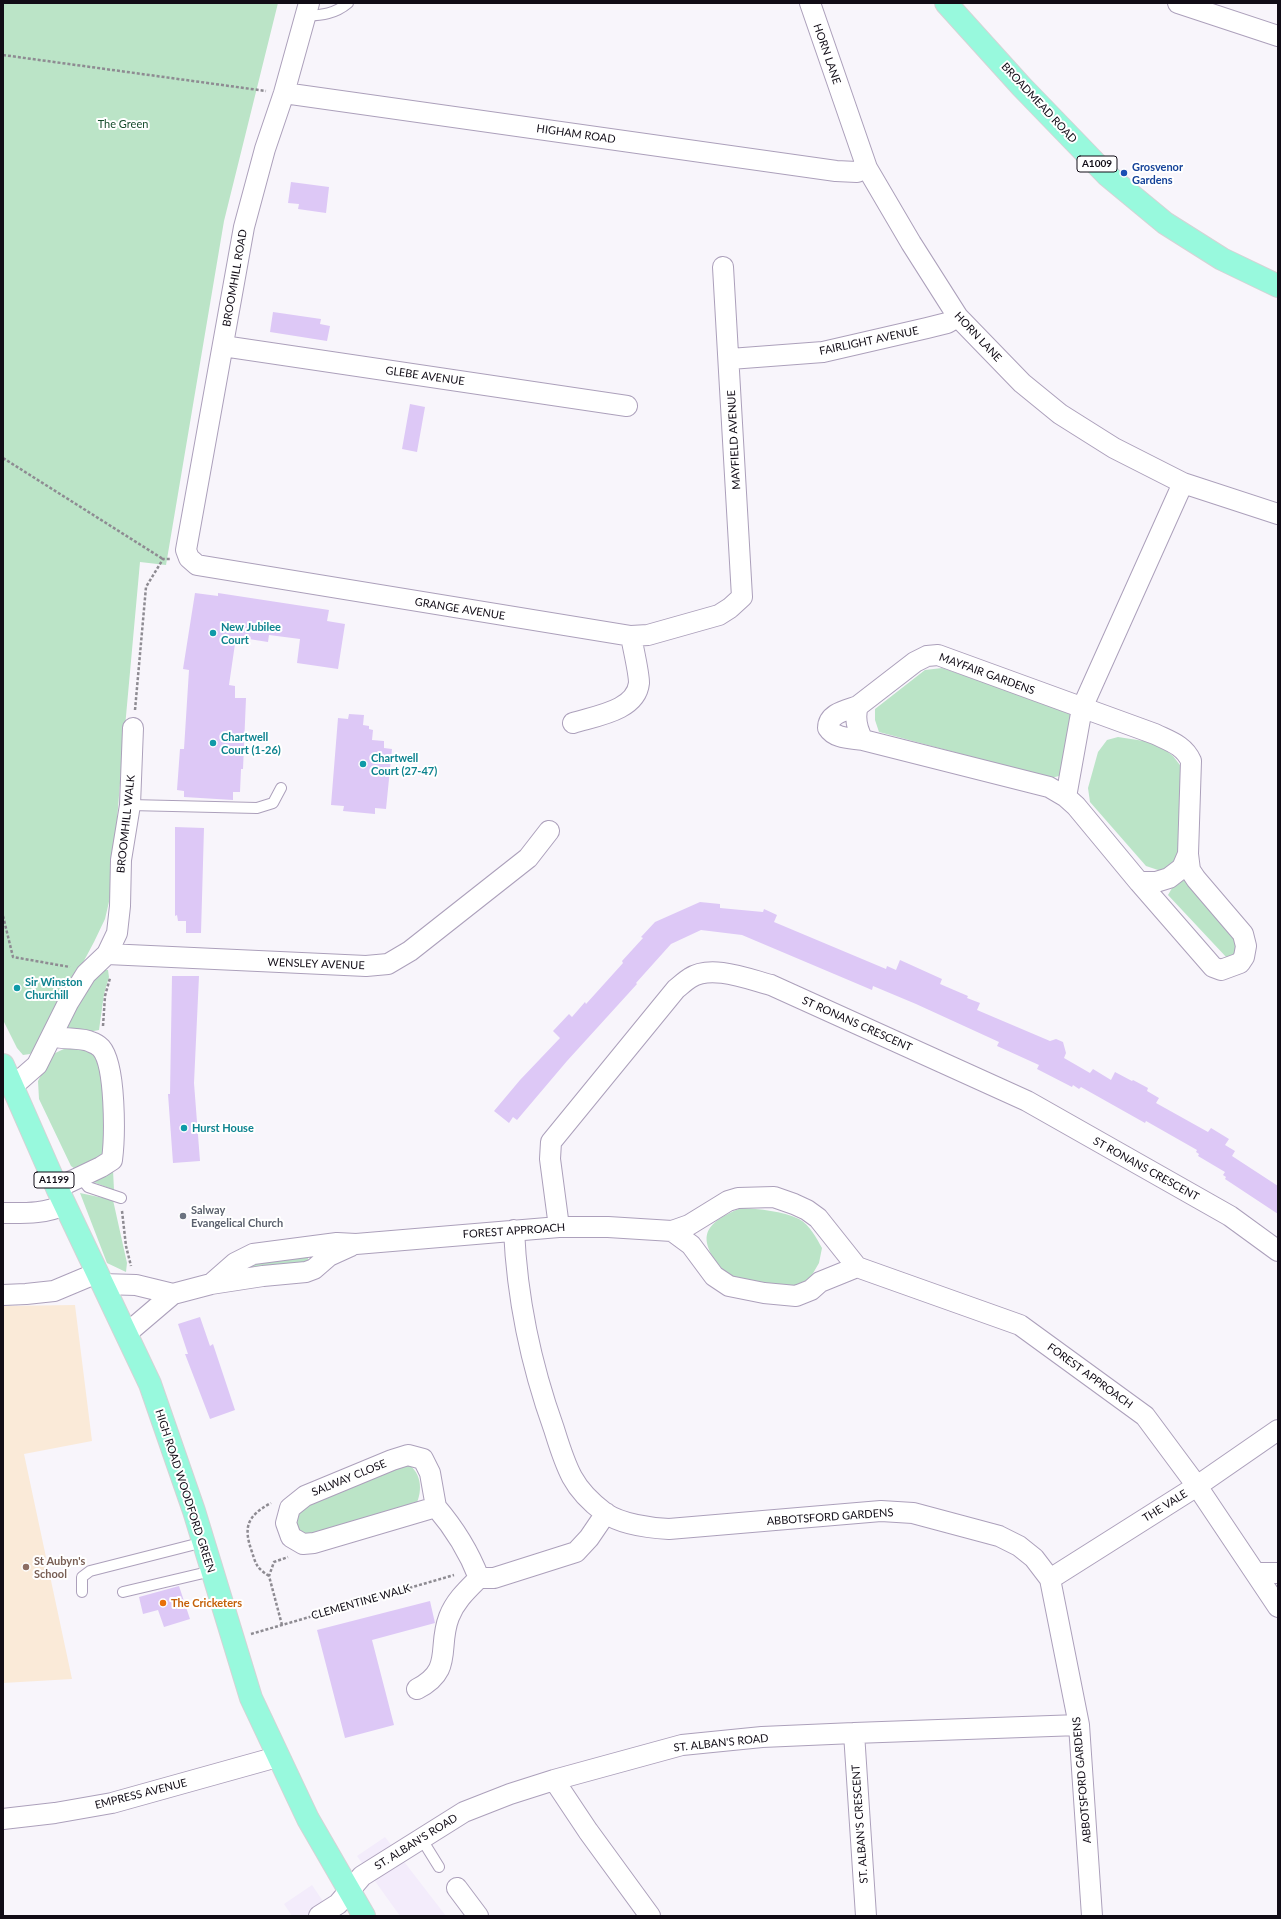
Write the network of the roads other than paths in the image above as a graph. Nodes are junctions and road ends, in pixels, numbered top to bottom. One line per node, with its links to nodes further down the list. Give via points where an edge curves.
1 (348, 3): 5 (lane, via 339,10 323,15)
2 (810, 3): 8 (street, HORN LANE)
3 (946, 3): 10 (main road, BROADMEAD ROAD / A1009, via 1027,92 1108,175 1165,223 1222,260)
4 (1178, 3): 6 (street)
5 (307, 9): 7 (street, BROOMHILL ROAD)
6 (1278, 36)
7 (284, 93): 8 (street, HIGHAM ROAD, via 836,171 857,172); 12 (street, BROOMHILL ROAD, via 265,149 244,227)
8 (867, 168): 11 (street, HORN LANE)
9 (723, 267): 13 (street, MAYFIELD AVENUE)
10 (1278, 286)
11 (958, 317): 13 (street, FAIRLIGHT AVENUE, via 947,323 823,352); 15 (street, HORN LANE, via 1022,383 1060,414 1114,448)
12 (223, 346): 14 (street, GLEBE AVENUE); 17 (street, BROOMHILL ROAD, via 186,550)
13 (730, 359): 18 (street, MAYFIELD AVENUE, via 742,597)
14 (627, 406)
15 (1183, 483): 16 (street, HORN LANE); 21 (street)
16 (1278, 514)
17 (189, 558): 19 (street, GRANGE AVENUE, via 196,565)
18 (730, 608): 19 (street, GRANGE AVENUE, via 719,615 648,635)
19 (631, 636): 22 (street, via 639,683 634,697 623,707)
20 (858, 706): 21 (street, MAYFAIR GARDENS, via 915,662 938,654); 24 (street, via 855,714); 24 (street, MAYFAIR GARDENS, via 836,715 831,719 828,728 837,736)
21 (1082, 708): 26 (street); 29 (street, MAYFAIR GARDENS, via 1155,734 1187,752 1191,761)
22 (573, 723)
23 (134, 728): 27 (street, BROOMHILL WALK)
24 (863, 740): 26 (street, MAYFAIR GARDENS, via 1049,787)
25 (280, 788): 27 (lane, via 273,802 257,808)
26 (1066, 797): 30 (street, MAYFAIR GARDENS)
27 (130, 805): 31 (street, BROOMHILL WALK, via 121,860 120,906)
28 (549, 831): 31 (street, WENSLEY AVENUE, via 528,858 410,951 388,964 366,966)
29 (1188, 854): 30 (street, MAYFAIR GARDENS, via 1182,868 1169,878 1156,882); 30 (street, MAYFAIR GARDENS, via 1190,870 1196,879 1243,934 1246,946 1240,963 1221,970 1212,967)
30 (1139, 882)
31 (111, 954): 32 (street, BROOMHILL WALK, via 86,974)
32 (52, 1036): 34 (street, BROOMHILL WALK, via 37,1065); 35 (street, via 89,1041 101,1048 107,1060 113,1094 112,1160)
33 (3, 1065): 34 (main road, HIGH ROAD WOODFORD GREEN / A1199)
34 (13, 1086): 36 (main road, HIGH ROAD WOODFORD GREEN / A1199)
35 (80, 1178): 36 (street); 37 (lane, via 88,1187)
36 (61, 1196): 38 (street, via 49,1211); 45 (main road, HIGH ROAD WOODFORD GREEN / A1199)
37 (121, 1198)
38 (3, 1213)
39 (559, 1227): 40 (street, FOREST APPROACH); 41 (street, FOREST APPROACH); 43 (street, ST RONANS CRESCENT, via 550,1159 551,1142 676,990 691,977 708,971 740,976 771,985 1027,1101 1230,1216)
40 (514, 1230): 42 (street, FOREST APPROACH); 53 (street, ABBOTSFORD GARDENS, via 524,1322 540,1390 572,1478)
41 (672, 1231): 44 (street, via 691,1245 714,1276 728,1286 796,1296 811,1290 820,1282); 44 (street, FOREST APPROACH, via 689,1225 728,1201 738,1198 774,1198 801,1207 818,1218)
42 (356, 1244): 46 (street, FOREST APPROACH, via 329,1256 314,1269 306,1272); 46 (street, FOREST APPROACH, via 337,1243 253,1254 236,1263)
43 (1278, 1251)
44 (857, 1267): 51 (street, FOREST APPROACH, via 1020,1325 1145,1416)
45 (99, 1278): 47 (street, FOREST APPROACH); 48 (street, via 39,1293); 49 (main road, HIGH ROAD WOODFORD GREEN / A1199)
46 (211, 1284): 47 (street, FOREST APPROACH)
47 (173, 1294): 49 (street, FOREST APPROACH)
48 (3, 1295)
49 (126, 1334): 54 (main road, HIGH ROAD WOODFORD GREEN / A1199, via 150,1384)
50 (1278, 1430): 51 (street, THE VALE)
51 (1197, 1486): 57 (street, FOREST APPROACH); 59 (street, THE VALE)
52 (436, 1507): 52 (street, SALWAY CLOSE, via 314,1543 304,1544 291,1537 286,1523 290,1508 305,1496 408,1455 423,1459 430,1473); 56 (street, SALWAY CLOSE, via 468,1552)
53 (606, 1513): 56 (street, via 576,1552 494,1578); 59 (street, ABBOTSFORD GARDENS, via 649,1528 669,1529 881,1511 913,1513 999,1536 1019,1546 1034,1558)
54 (204, 1542): 55 (main road, HIGH ROAD WOODFORD GREEN / A1199); 60 (lane, via 90,1571 82,1577)
55 (212, 1571): 61 (lane); 66 (main road, HIGH ROAD WOODFORD GREEN / A1199, via 243,1674)
56 (477, 1573): 63 (street, via 448,1618 440,1671)
57 (1256, 1573): 58 (street); 62 (street, FOREST APPROACH)
58 (1278, 1573)
59 (1050, 1579): 64 (street, ABBOTSFORD GARDENS)
60 (82, 1592)
61 (124, 1592)
62 (1278, 1607)
63 (417, 1689)
64 (1079, 1725): 65 (street, ST. ALBAN'S ROAD); 78 (street, ABBOTSFORD GARDENS)
65 (854, 1733): 67 (street, ST. ALBAN'S ROAD, via 762,1737 682,1745); 77 (street, ST. ALBAN'S CRESCENT)
66 (278, 1757): 68 (street, EMPRESS AVENUE, via 112,1802 55,1813); 72 (main road, HIGH ROAD WOODFORD GREEN / A1199, via 308,1819)
67 (554, 1780): 69 (street, ST. ALBAN'S ROAD, via 464,1812); 76 (street)
68 (3, 1819)
69 (421, 1838): 70 (lane); 72 (street, ST. ALBAN'S ROAD, via 362,1876)
70 (439, 1867)
71 (457, 1888): 75 (street)
72 (349, 1891): 73 (street, ST. ALBAN'S ROAD, via 338,1904); 74 (main road, HIGH ROAD WOODFORD GREEN / A1199)
73 (319, 1916)
74 (364, 1916)
75 (478, 1916)
76 (650, 1916)
77 (866, 1916)
78 (1092, 1916)

